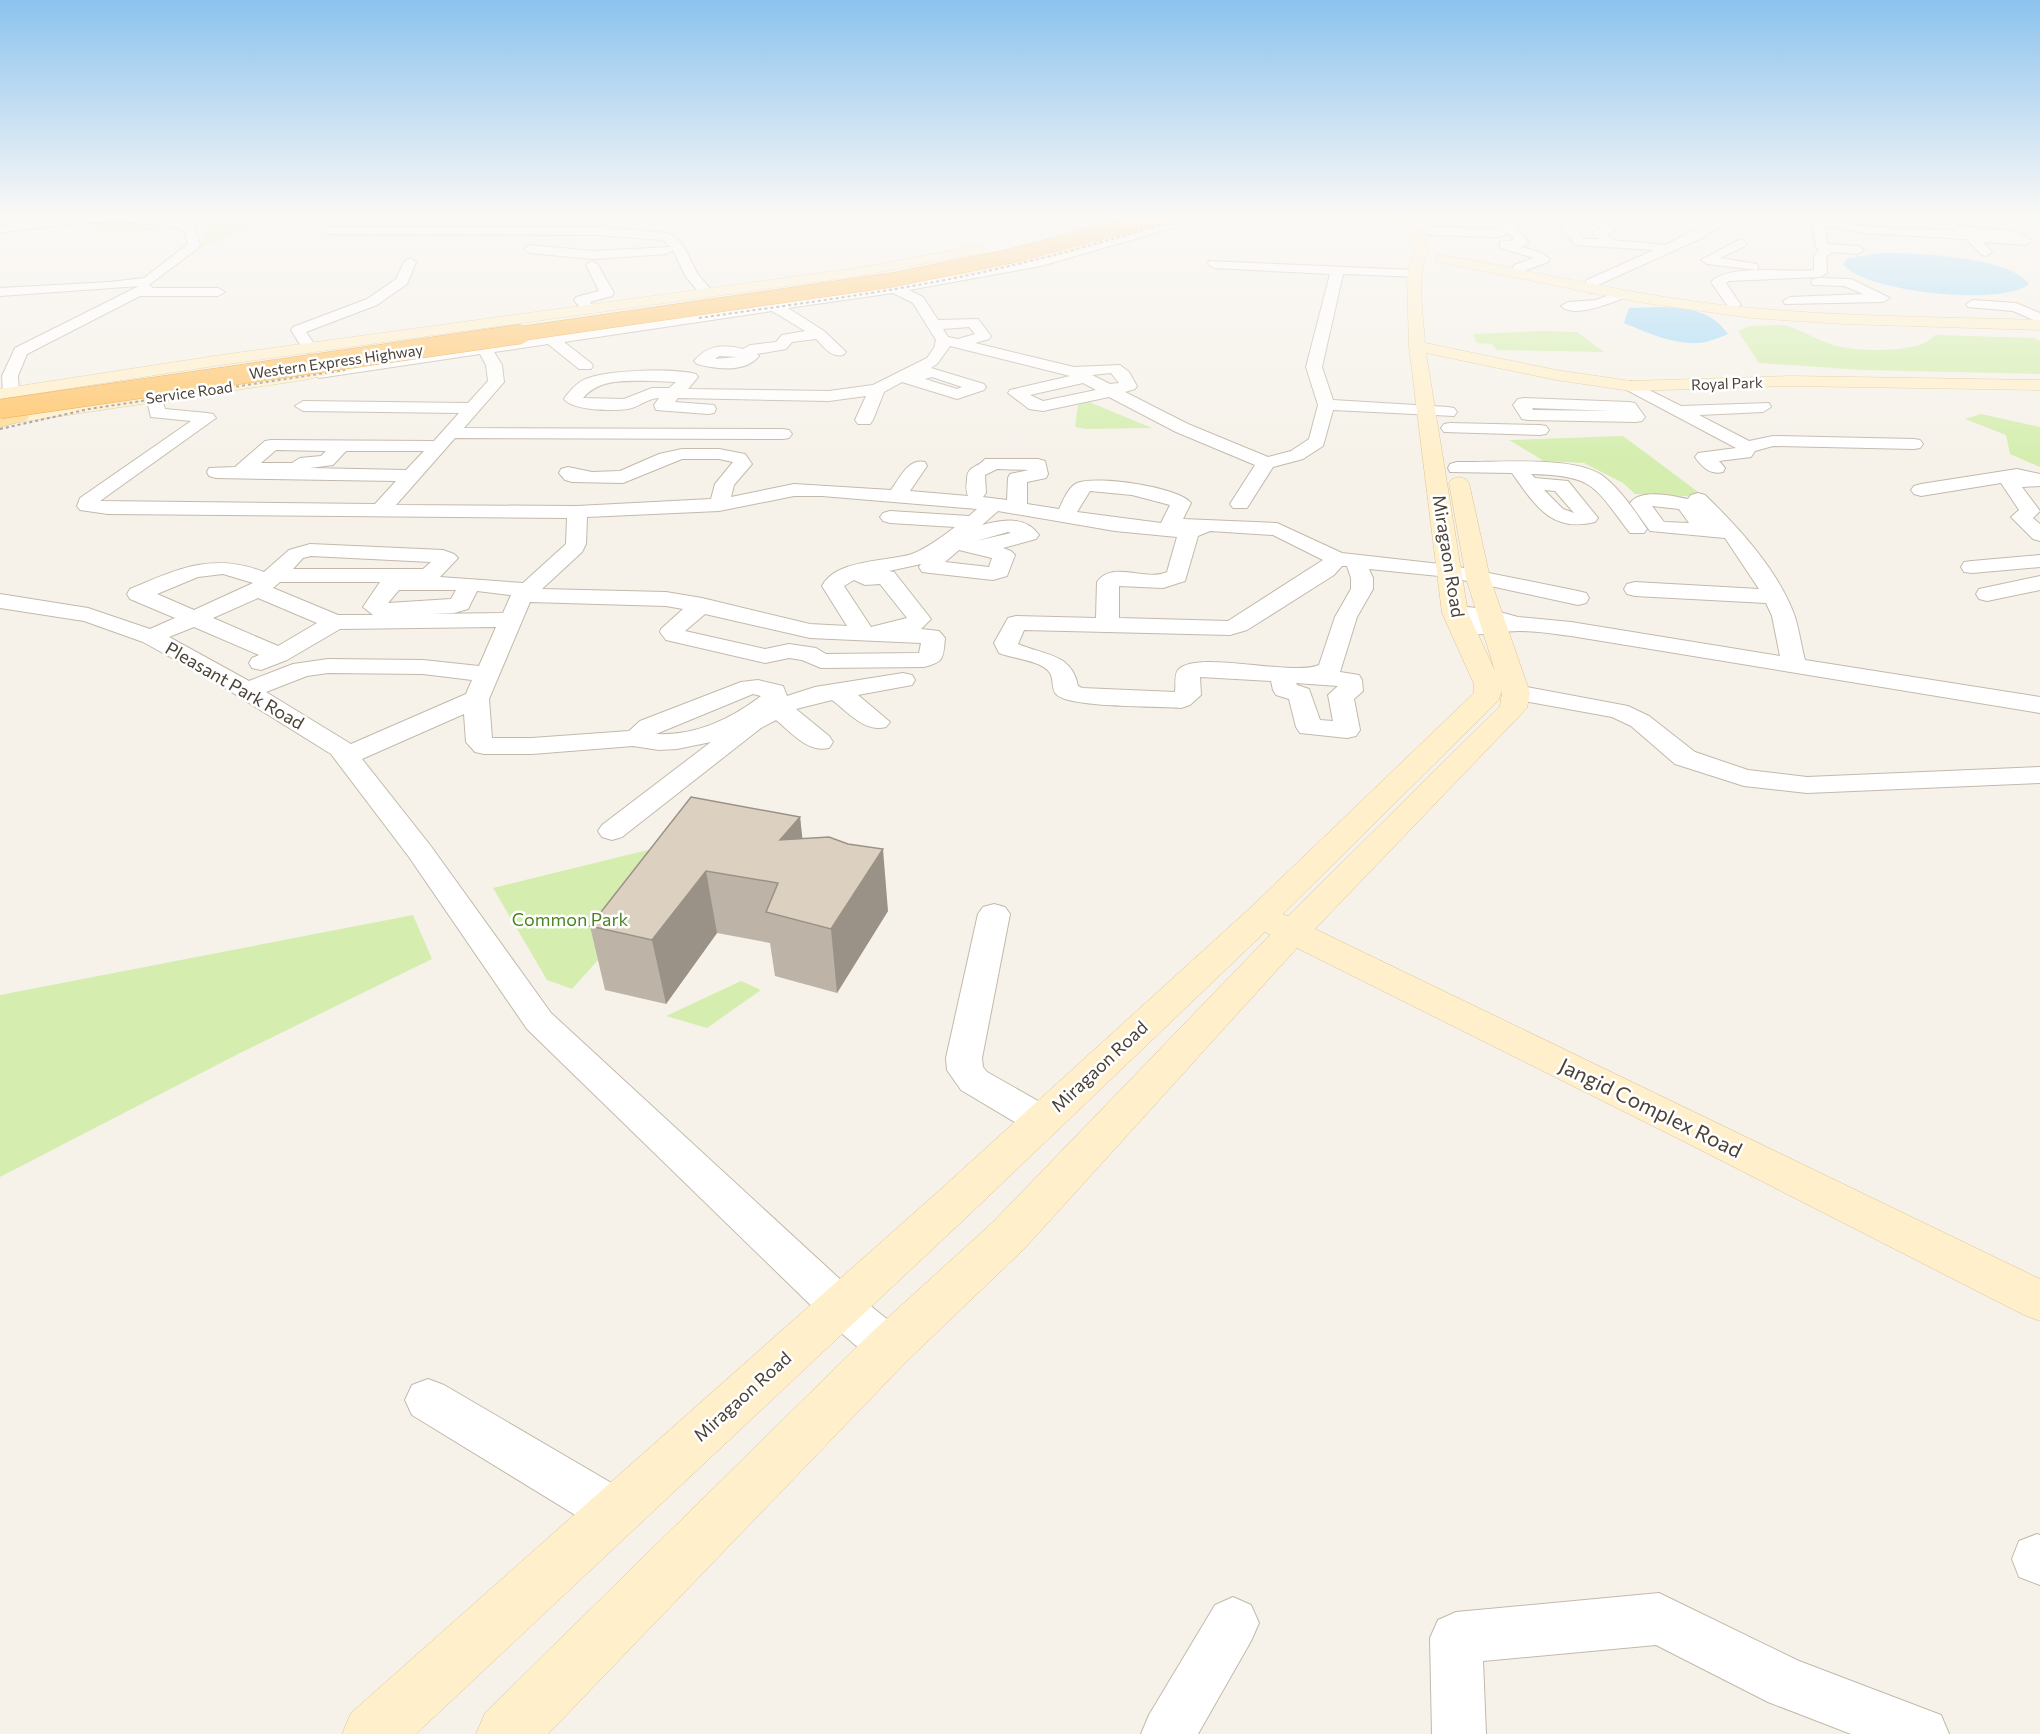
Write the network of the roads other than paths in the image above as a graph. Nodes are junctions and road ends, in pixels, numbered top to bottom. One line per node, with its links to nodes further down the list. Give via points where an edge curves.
1 (130, 296): 61 (street, via 20,351)
2 (381, 296): 42 (street, via 298,330)
3 (596, 296): 29 (street, via 580,300)
4 (684, 296): 29 (main road)
5 (732, 296): 61 (highway, Western Express Highway)
6 (782, 296): 68 (highway, Western Express Highway, bridge)
7 (833, 296): 19 (main road, Service Road)
8 (909, 296): 33 (street, via 918,300)
9 (1331, 296): 63 (street, via 1314,367)
10 (1419, 296): 40 (main road, Miragaon Road)
11 (1428, 296): 40 (main road, Miragaon Road)
12 (1617, 296): 22 (street)
13 (1637, 296): 25 (main road)
14 (1655, 296): 25 (main road)
15 (1727, 296): 26 (street)
16 (1804, 296): 20 (street)
17 (1847, 296): 20 (street)
18 (1878, 296): 20 (street, via 1883,298)
19 (818, 299): 28 (street); 36 (main road, Service Road)
20 (1854, 299)
21 (2037, 301): 24 (street)
22 (1598, 304): 27 (street); 30 (street)
23 (1973, 304): 24 (street)
24 (2002, 304): 31 (street)
25 (1713, 305): 26 (main road); 34 (main road, via 1843,319)
26 (1734, 305): 31 (main road)
27 (1569, 306)
28 (776, 307): 32 (street); 36 (street)
29 (588, 308): 42 (main road)
30 (1585, 316)
31 (2040, 320)
32 (799, 323): 35 (street); 37 (street)
33 (932, 325): 39 (street); 39 (street, via 973,322 984,336)
34 (2040, 325)
35 (776, 326)
36 (580, 333): 38 (street); 41 (main road, Service Road)
37 (819, 334): 43 (street, via 787,338 781,346); 44 (street)
38 (554, 340): 41 (street); 46 (street)
39 (950, 342): 48 (street); 56 (street, via 937,358 905,378)
40 (1431, 343): 53 (main road, Royal Park, via 1576,379); 71 (main road, Miragaon Road)
41 (484, 347): 62 (main road, Service Road, via 373,360 304,375); 67 (street, via 494,365 496,382)
42 (309, 348): 61 (main road)
43 (750, 350)
44 (838, 352)
45 (705, 362): 49 (street)
46 (585, 366)
47 (960, 368): 50 (street)
48 (1079, 375): 51 (street, via 1027,386); 57 (street); 57 (street, via 1114,368 1129,386); 57 (street, via 1016,393 1043,406)
49 (690, 377): 59 (street); 59 (street, via 631,376 606,380 585,386 573,399 626,404 645,394)
50 (990, 377)
51 (1010, 383)
52 (1529, 386): 65 (street)
53 (1631, 386): 54 (main road, Royal Park, via 1790,381); 72 (street)
54 (2016, 386): 55 (main road, Royal Park); 58 (main road)
55 (2040, 386)
56 (877, 389): 60 (street, via 829,396); 74 (street)
57 (1107, 391): 81 (street)
58 (2040, 392)
59 (674, 393): 60 (street); 69 (street, via 662,406)
60 (764, 396): 70 (street, via 752,410)
61 (3, 397)
62 (154, 397): 73 (main road, Service Road); 96 (street, via 157,412 207,418 91,499 87,506)
63 (1326, 405): 71 (street); 81 (street, via 1317,442 1297,455)
64 (303, 406): 67 (street)
65 (1629, 407): 65 (street, via 1636,417 1532,415 1526,414 1521,405); 72 (street)
66 (1763, 407): 72 (street)
67 (472, 408): 77 (street)
68 (0, 409)
69 (708, 409)
70 (726, 409)
71 (1442, 410): 76 (street, via 1546,433 1533,423 1581,421); 83 (main road, Miragaon Road); 126 (main road, Miragaon Road)
72 (1676, 410): 80 (street)
73 (0, 420)
74 (864, 420)
75 (783, 434): 77 (street)
76 (1600, 434)
77 (445, 439): 78 (street); 87 (street)
78 (343, 444)
79 (1914, 444): 80 (street, via 1773,441)
80 (1747, 447): 84 (street, via 1745,453 1704,457)
81 (1266, 463): 93 (street)
82 (918, 466): 90 (street)
83 (1457, 468): 103 (street, via 1524,476 1558,469 1589,476); 126 (main road, Miragaon Road)
84 (1716, 468)
85 (216, 472): 87 (street)
86 (568, 473): 94 (street, via 592,478 623,477 681,454 739,458 743,464 725,484)
87 (411, 476): 96 (street)
88 (2038, 479): 89 (street, via 2017,475); 106 (street, via 2010,484 2030,511 2021,517)
89 (1921, 490)
90 (898, 494): 91 (street); 94 (street, via 794,490)
91 (985, 498): 95 (street); 95 (street, via 976,472 992,463 1038,465 1039,474 1017,478); 100 (street)
92 (1698, 499): 105 (street)
93 (1240, 504): 101 (street); 102 (street)
94 (719, 505): 97 (street)
95 (1017, 507): 98 (street)
96 (380, 511): 97 (street)
97 (577, 512): 119 (street, via 576,544 571,552)
98 (1065, 516): 101 (street, via 1115,525); 101 (street, via 1083,487 1096,486 1176,499 1181,502 1172,523)
99 (890, 517): 100 (street)
100 (972, 522): 107 (street)
101 (1199, 528): 102 (street); 131 (street, via 1174,578 1108,582)
102 (1277, 529): 108 (street)
103 (1637, 529)
104 (1705, 531): 105 (street)
105 (1730, 532): 122 (street)
106 (2040, 535)
107 (951, 542): 110 (street); 110 (street, via 1008,525 1029,535); 110 (street, via 930,568 998,572 1005,556); 114 (street, via 922,557)
108 (1303, 542): 109 (street); 111 (street)
109 (1380, 545)
110 (978, 548)
111 (1346, 560): 126 (street); 131 (street, via 1230,628); 140 (street, via 1362,578 1362,589 1346,617 1330,669)
112 (2040, 561): 113 (street)
113 (1972, 567)
114 (855, 572): 133 (street, via 833,586); 133 (street, via 865,578 886,577 920,619)
115 (266, 582): 115 (street, via 424,576 447,558 310,550 296,554); 120 (street, via 218,567); 128 (street); 130 (street)
116 (2040, 583): 121 (street)
117 (470, 584): 119 (street)
118 (1635, 589): 122 (street)
119 (525, 593): 125 (street, via 666,599); 129 (street)
120 (138, 594): 127 (street); 128 (street)
121 (1987, 594)
122 (1775, 597): 137 (street)
123 (1578, 598): 126 (street)
124 (0, 601): 127 (street, Pleasant Park Road)
125 (702, 605): 132 (street); 135 (street, via 672,632 674,635 765,656)
126 (1477, 608): 137 (street, via 1571,629); 144 (main road, Miragaon Road); 157 (main road, Miragaon Road, via 1488,695)
127 (88, 615): 134 (street, Pleasant Park Road)
128 (195, 617): 134 (street); 136 (street)
129 (511, 620): 130 (street); 138 (street)
130 (335, 622): 136 (street)
131 (1107, 626): 139 (street, via 1016,622 1006,643 1015,652 1056,663 1062,670 1066,690 1078,695 1181,700 1188,695 1191,671)
132 (810, 631): 133 (street); 135 (street)
133 (864, 634): 135 (street, via 931,636 931,657 821,661)
134 (151, 637): 142 (street, Pleasant Park Road)
135 (797, 651)
136 (279, 655): 142 (street)
137 (1794, 665): 146 (street)
138 (488, 674): 142 (street, via 423,667 328,666); 145 (street)
139 (1283, 675): 140 (street); 140 (street, via 1286,690 1300,694 1309,727 1347,730 1341,694 1351,691 1350,680)
140 (1311, 677)
141 (903, 680): 143 (street)
142 (236, 684): 153 (street, Pleasant Park Road, via 340,748)
143 (838, 692): 147 (street, via 815,695); 148 (street)
144 (1516, 693): 154 (street, via 1619,711 1640,721 1685,758 1744,778 1807,784); 157 (main road, Miragaon Road, via 1514,708)
145 (476, 699): 151 (street, via 479,742 484,746); 153 (street)
146 (2039, 704)
147 (777, 709): 150 (street); 152 (street)
148 (877, 722)
149 (640, 738): 151 (street)
150 (820, 742)
151 (590, 743): 152 (street, via 633,752)
152 (713, 754): 155 (street)
153 (346, 756): 160 (street, Pleasant Park Road, via 420,851 539,1021)
154 (2040, 775)
155 (612, 831)
156 (994, 914): 158 (street, via 964,1058 965,1071 974,1081)
157 (1277, 924): 158 (main road, Miragaon Road); 159 (main road, Jangid Complex Road); 161 (main road, Miragaon Road, via 1009,1235)
158 (1041, 1120): 160 (main road, Miragaon Road)
159 (2040, 1301)
160 (841, 1307): 161 (street, Pleasant Park Road); 163 (main road, Miragaon Road)
161 (889, 1347): 166 (main road, Miragaon Road)
162 (428, 1400): 163 (street)
163 (615, 1512): 165 (main road, Miragaon Road)
164 (1233, 1623): 167 (street)
165 (372, 1734)
166 (506, 1734)
167 (1168, 1734)
168 (1459, 1734): 169 (street, via 1456,1638 1659,1619 1787,1683)
169 (1922, 1734)

